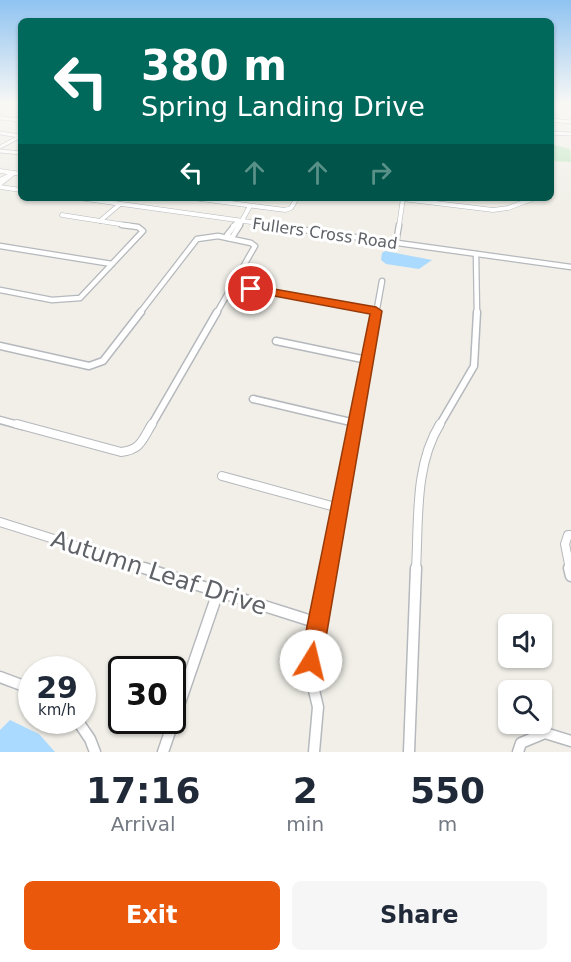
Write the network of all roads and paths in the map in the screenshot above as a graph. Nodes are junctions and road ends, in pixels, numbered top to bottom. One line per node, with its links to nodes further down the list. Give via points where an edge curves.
1 (18, 138): 2 (street)
2 (0, 149): 3 (street)
3 (18, 152)
4 (0, 171): 5 (street)
5 (14, 173): 6 (street); 7 (street)
6 (18, 174)
7 (0, 183): 8 (street)
8 (18, 189)
9 (100, 201): 15 (street, Fullers Cross Road)
10 (214, 201): 16 (street)
11 (295, 201): 16 (street, via 285,210)
12 (403, 201): 21 (street)
13 (421, 201): 14 (street, via 500,210)
14 (526, 201)
15 (120, 204): 18 (street); 19 (street, Fullers Cross Road)
16 (250, 206): 19 (street)
17 (62, 215): 18 (street)
18 (100, 221): 24 (street, via 138,226 143,231)
19 (240, 221): 20 (street); 21 (street, Fullers Cross Road)
20 (229, 238): 27 (street, via 250,241 255,246); 31 (street, via 208,235 197,239 97,364 88,366)
21 (396, 243): 23 (street, Fullers Cross Road)
22 (0, 246): 24 (street)
23 (476, 254): 25 (street, Fullers Cross Road); 50 (street, via 474,366 430,441 423,464)
24 (112, 264): 28 (street, via 75,301)
25 (571, 267)
26 (382, 281): 29 (street)
27 (233, 285): 29 (street); 34 (street, via 139,446 132,451 121,452)
28 (0, 290)
29 (376, 311): 32 (street)
30 (276, 341): 32 (street)
31 (0, 346)
32 (368, 360): 35 (street)
33 (253, 399): 35 (street)
34 (0, 420)
35 (355, 423): 37 (street)
36 (222, 476): 37 (street)
37 (339, 508): 42 (street)
38 (0, 522): 41 (street, Autumn Leaf Drive)
39 (571, 535): 40 (street, via 565,544)
40 (571, 576)
41 (218, 592): 42 (street, Autumn Leaf Drive); 48 (street)
42 (318, 623): 49 (street, via 311,663 318,707)
43 (0, 677): 44 (street)
44 (18, 684)
45 (86, 734): 47 (street)
46 (571, 741): 51 (street, via 545,733 521,743)
47 (95, 752)
48 (163, 752)
49 (314, 752)
50 (409, 752)
51 (518, 752)

